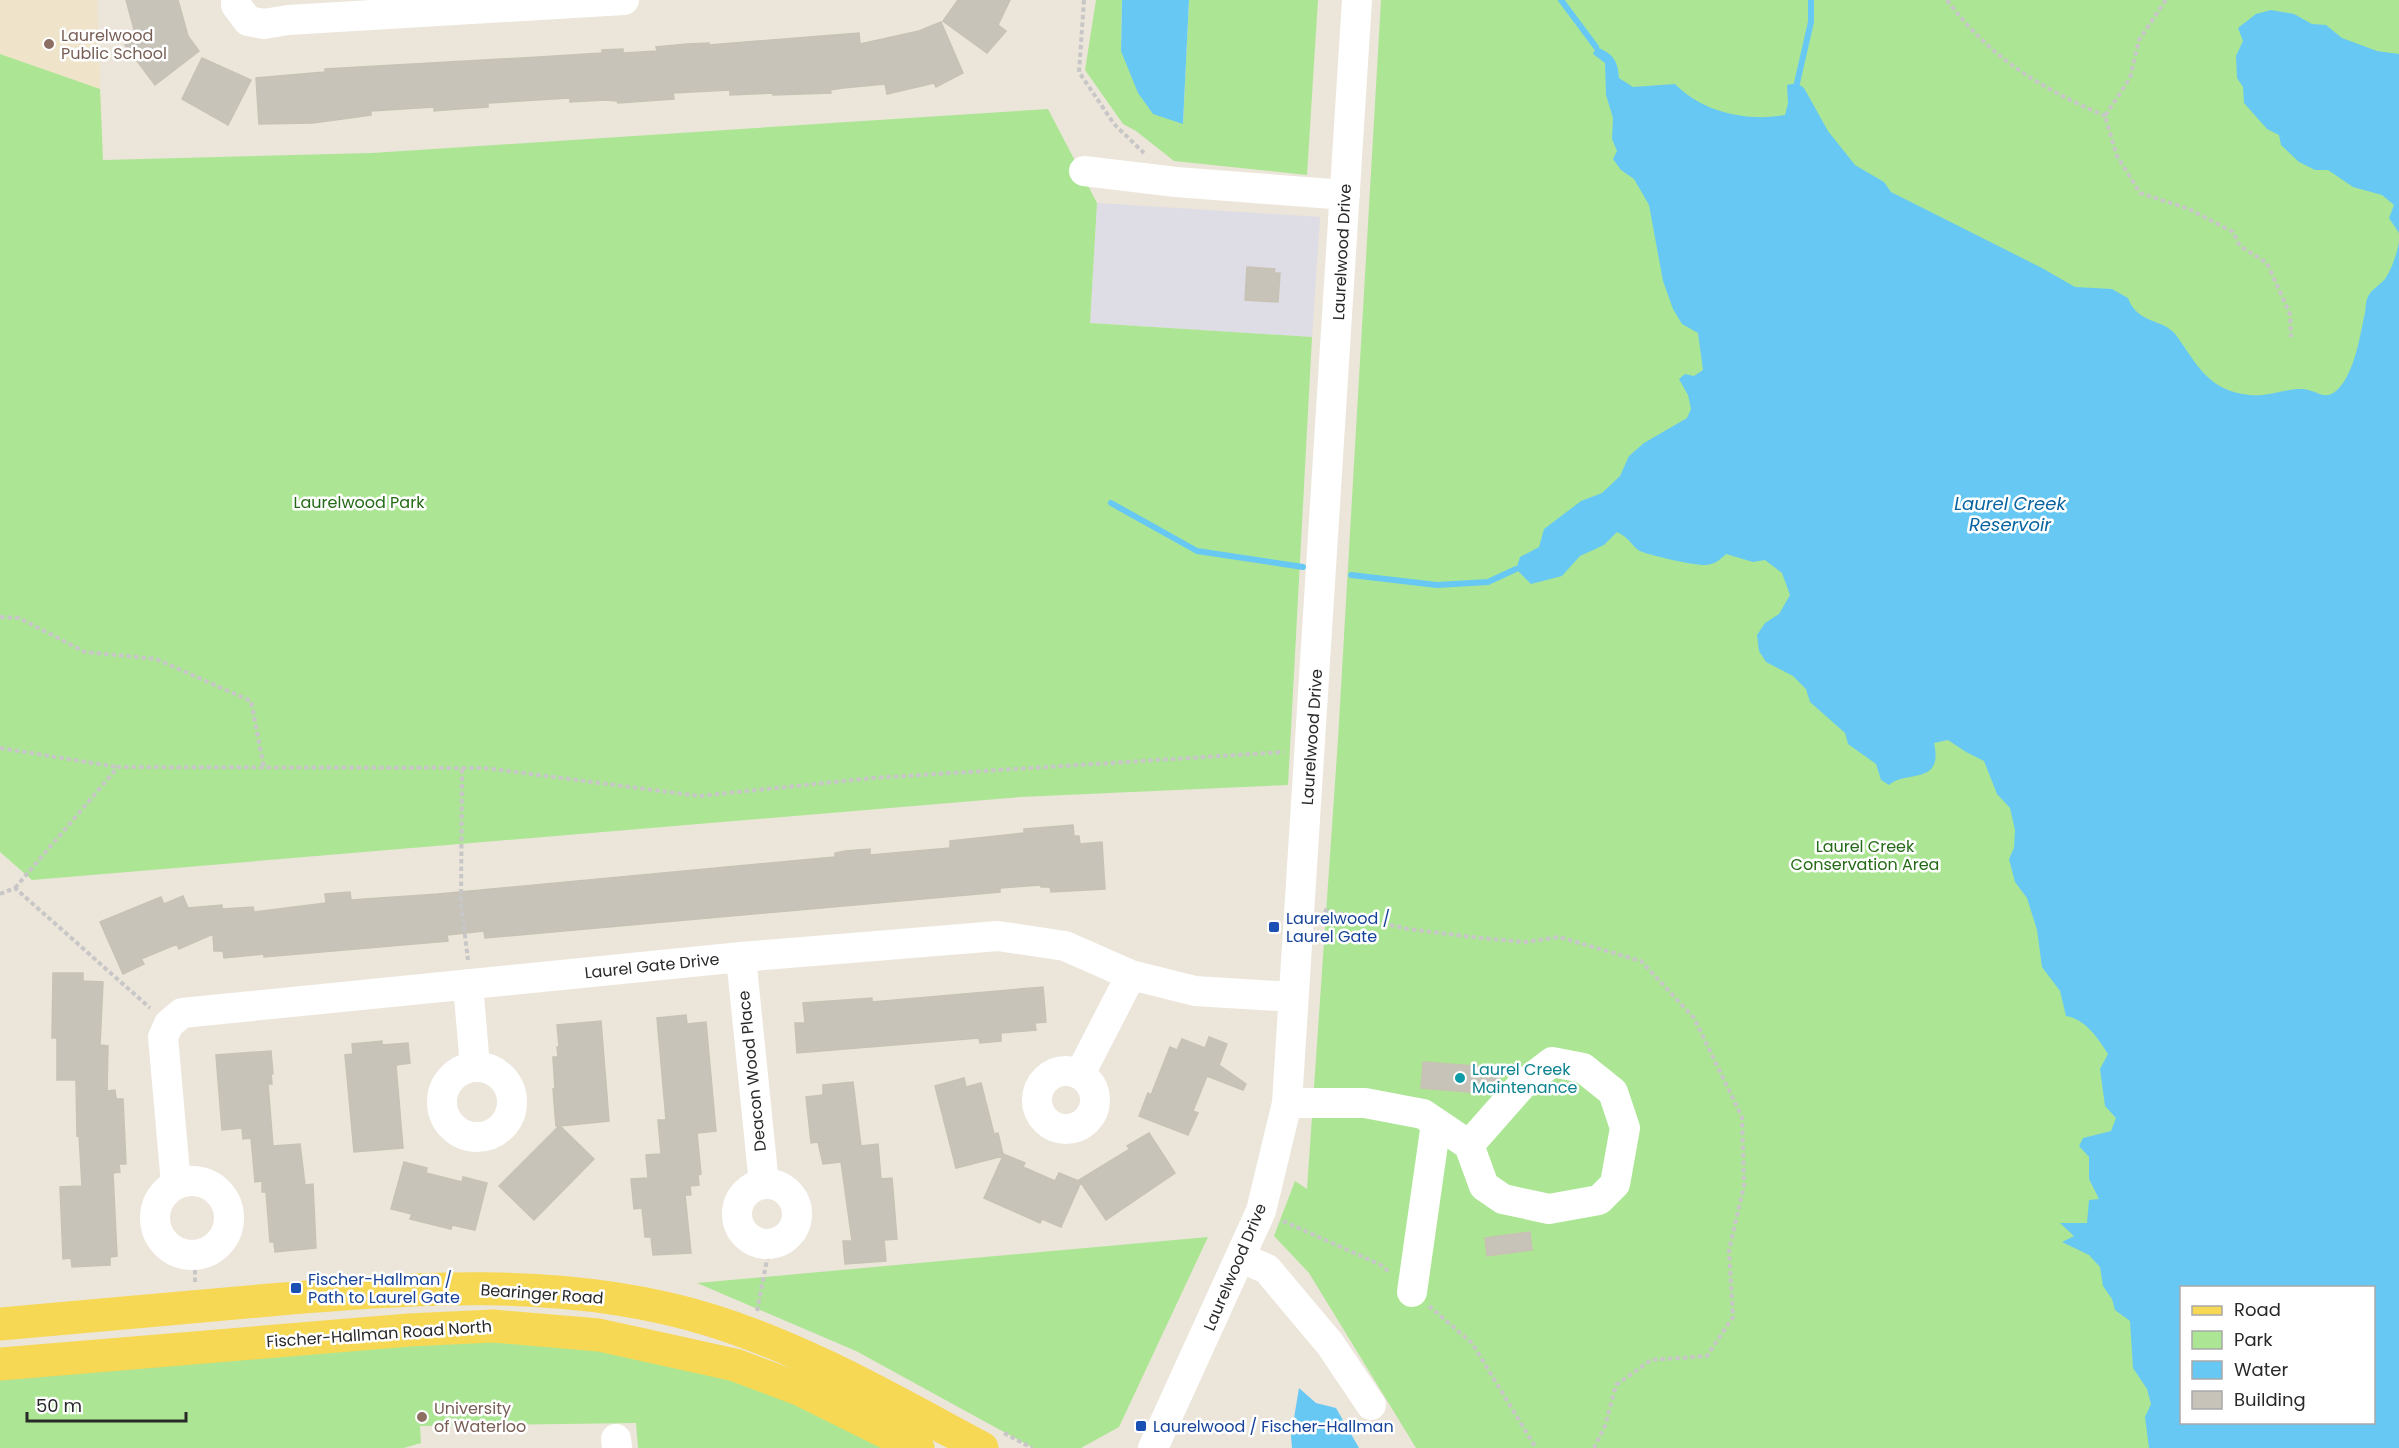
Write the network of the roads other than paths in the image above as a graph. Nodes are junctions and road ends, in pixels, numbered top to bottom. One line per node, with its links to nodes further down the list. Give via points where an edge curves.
1 (236, 0): 2 (street, via 248,21 264,24)
2 (615, 0): 3 (street)
3 (624, 0)
4 (1357, 0): 6 (street, Laurelwood Drive)
5 (1083, 171): 6 (street)
6 (1345, 195): 10 (street, Laurelwood Drive)
7 (741, 957): 8 (street, Laurel Gate Drive); 9 (street, Laurel Gate Drive, via 998,936 1065,946); 17 (street, Deacon Wood Place)
8 (468, 973): 11 (street); 16 (street, Laurel Gate Drive, via 182,1013 169,1024 164,1037)
9 (1131, 975): 10 (street, Laurel Gate Drive, via 1195,991); 12 (street)
10 (1293, 997): 13 (street, Laurelwood Drive)
11 (474, 1067)
12 (1080, 1074)
13 (1287, 1103): 14 (street, via 1365,1103 1423,1114); 18 (street, Laurelwood Drive, via 1261,1211)
14 (1436, 1123): 15 (street); 19 (street)
15 (1469, 1145): 15 (street, via 1484,1186 1503,1199 1549,1209 1599,1200 1615,1184 1625,1128 1613,1092 1582,1068 1552,1062 1521,1086)
16 (176, 1184): 16 (street, via 158,1203 157,1234 175,1252 195,1256 213,1250 229,1226 225,1200 200,1182)
17 (764, 1184): 17 (street, via 741,1198 737,1217 744,1234 770,1244 788,1234 797,1216 791,1196 774,1184)
18 (1242, 1258): 22 (street, via 1267,1269 1279,1282 1330,1344); 25 (street, Laurelwood Drive)
19 (1412, 1292)
20 (0, 1324): 24 (main road, Bearinger Road, via 370,1291 495,1288 618,1299 709,1320 803,1354)
21 (0, 1364): 23 (main road, Fischer-Hallman Road North, via 410,1330 493,1326 599,1335 735,1365 799,1389)
22 (1371, 1405)
23 (918, 1448)
24 (982, 1448)
25 (1153, 1448)

